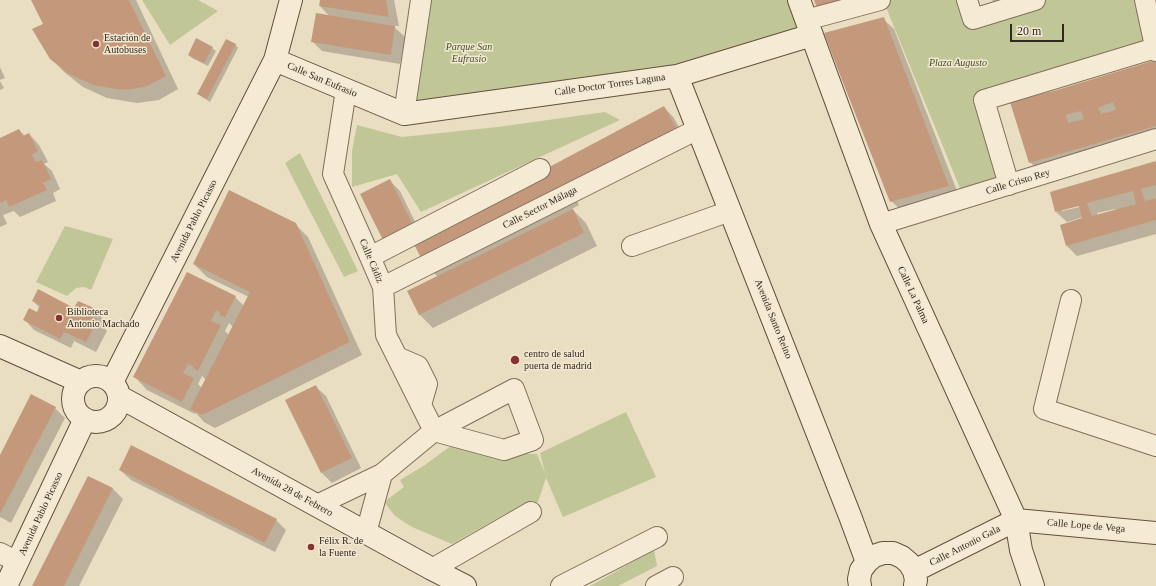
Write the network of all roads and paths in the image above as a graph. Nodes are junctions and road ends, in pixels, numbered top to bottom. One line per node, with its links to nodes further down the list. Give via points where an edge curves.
1 (291, 0): 9 (street, Calle San Eufrasio)
2 (421, 0): 12 (street)
3 (880, 0): 7 (street)
4 (967, 0): 5 (street, via 973,19)
5 (1035, 0)
6 (1145, 0): 8 (street)
7 (806, 18): 10 (street, Calle Doctor Torres Laguna); 18 (street, Calle La Palma)
8 (1156, 49): 16 (street, via 984,100)
9 (275, 60): 11 (street, Calle San Eufrasio); 25 (street, Avenida Pablo Picasso)
10 (677, 76): 12 (street, Calle Doctor Torres Laguna); 13 (street, Avenida Santo Reino)
11 (346, 90): 12 (street, Calle San Eufrasio); 20 (street, Calle Cádiz, via 333,174)
12 (404, 114)
13 (698, 129): 17 (street, Avenida Santo Reino); 21 (street, Calle Sector Málaga)
14 (1156, 139): 16 (street, Calle Cristo Rey)
15 (540, 169): 20 (street)
16 (1009, 184): 18 (street, Calle Cristo Rey)
17 (730, 211): 19 (street); 36 (street, Avenida Santo Reino)
18 (881, 224): 31 (street, Calle La Palma)
19 (632, 246)
20 (370, 257): 21 (street, Calle Cádiz)
21 (383, 287): 28 (street, Calle Cádiz, via 386,335 434,431)
22 (1071, 300): 27 (street, via 1044,409)
23 (0, 346): 24 (street)
24 (81, 382): 25 (street, via 86,378 100,376); 26 (street, via 73,394 73,402 75,409)
25 (118, 383): 26 (street, via 117,411 99,422); 29 (street, Avenida 28 de Febrero)
26 (85, 420): 35 (street, Avenida Pablo Picasso)
27 (1156, 446)
28 (382, 474): 29 (street, Calle Cádiz); 32 (street)
29 (317, 506): 32 (street, Avenida 28 de Febrero)
30 (531, 512): 37 (street)
31 (1016, 520): 33 (street, Calle Lope de Vega); 38 (street, Calle Antonio Gala); 43 (street, Calle La Palma, via 1021,550)
32 (366, 533): 37 (street, Avenida 28 de Febrero)
33 (1156, 533)
34 (657, 537): 41 (street)
35 (9, 557): 39 (street, Avenida Pablo Picasso)
36 (867, 562): 38 (street, via 874,556 884,553 902,556 909,563); 42 (street, via 861,570)
37 (432, 568): 40 (street, Avenida 28 de Febrero)
38 (914, 579)
39 (6, 586)
40 (465, 586)
41 (561, 586)
42 (860, 586)
43 (1033, 586)

